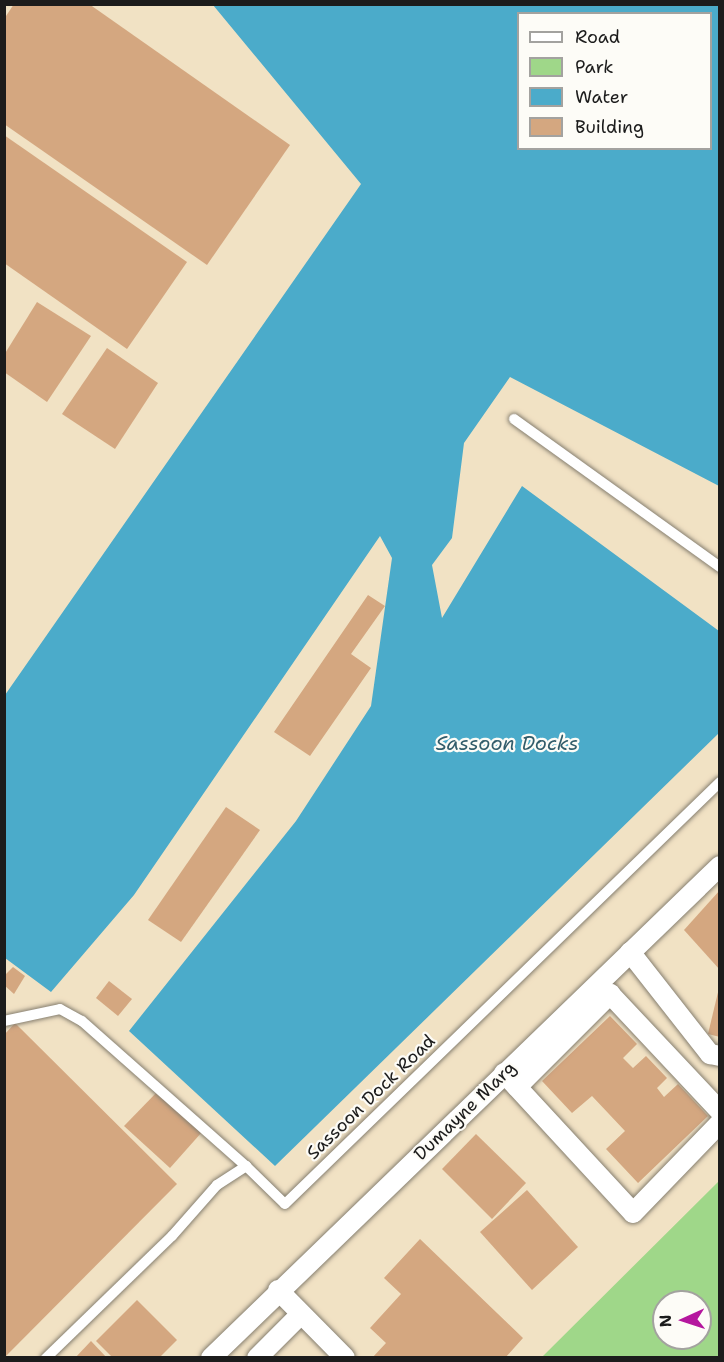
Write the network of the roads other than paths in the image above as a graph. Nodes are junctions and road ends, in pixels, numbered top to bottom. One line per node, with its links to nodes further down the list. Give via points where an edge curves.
1 (514, 418): 2 (lane)
2 (720, 567)
3 (720, 782): 11 (lane, Sassoon Dock Road, via 285,1204)
4 (720, 866): 5 (street, Dumayne Marg)
5 (630, 952): 7 (street, via 710,1054); 8 (street, Dumayne Marg)
6 (4, 1022): 11 (lane, via 60,1009 82,1021)
7 (720, 1056)
8 (511, 1080): 9 (street, via 610,994); 10 (street, via 633,1213); 12 (street, Dumayne Marg)
9 (720, 1111)
10 (720, 1123)
11 (246, 1166): 14 (lane, via 217,1185 172,1236)
12 (278, 1290): 13 (street); 15 (street, Dumayne Marg)
13 (301, 1314): 16 (street); 17 (street)
14 (46, 1358)
15 (212, 1358)
16 (256, 1358)
17 (345, 1358)

